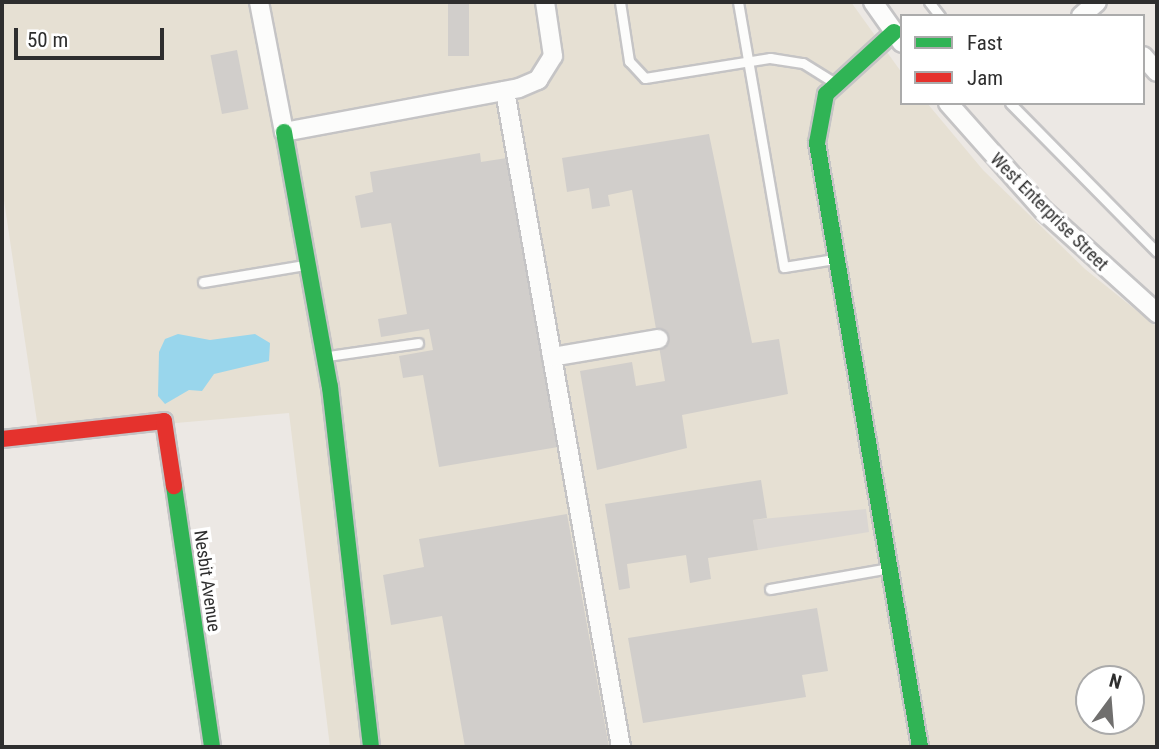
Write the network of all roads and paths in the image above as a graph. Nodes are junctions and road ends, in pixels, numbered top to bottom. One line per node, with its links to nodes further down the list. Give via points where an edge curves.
1 (259, 2): 14 (street)
2 (545, 2): 11 (street, via 553,56 548,69 538,80)
3 (620, 2): 8 (lane, via 629,61 645,78)
4 (738, 2): 8 (lane)
5 (873, 2): 6 (street)
6 (898, 37): 10 (street)
7 (1145, 58): 9 (street)
8 (751, 61): 10 (lane, via 784,58); 16 (lane, via 784,267)
9 (1157, 72)
10 (835, 83): 16 (street, via 820,110 817,143)
11 (505, 91): 14 (street); 23 (street)
12 (949, 105): 19 (street, West Enterprise Street, via 1043,210)
13 (1012, 105): 15 (lane)
14 (284, 132): 17 (street)
15 (1157, 252)
16 (836, 259): 25 (street)
17 (307, 264): 18 (lane); 22 (street)
18 (203, 282)
19 (1157, 313)
20 (657, 340): 23 (street)
21 (418, 343): 22 (lane)
22 (323, 357): 28 (street)
23 (552, 357): 29 (street)
24 (2, 439): 27 (street, Nesbit Avenue, via 164,421)
25 (889, 568): 26 (lane); 30 (street)
26 (770, 589)
27 (212, 747)
28 (371, 747)
29 (621, 747)
30 (919, 747)

